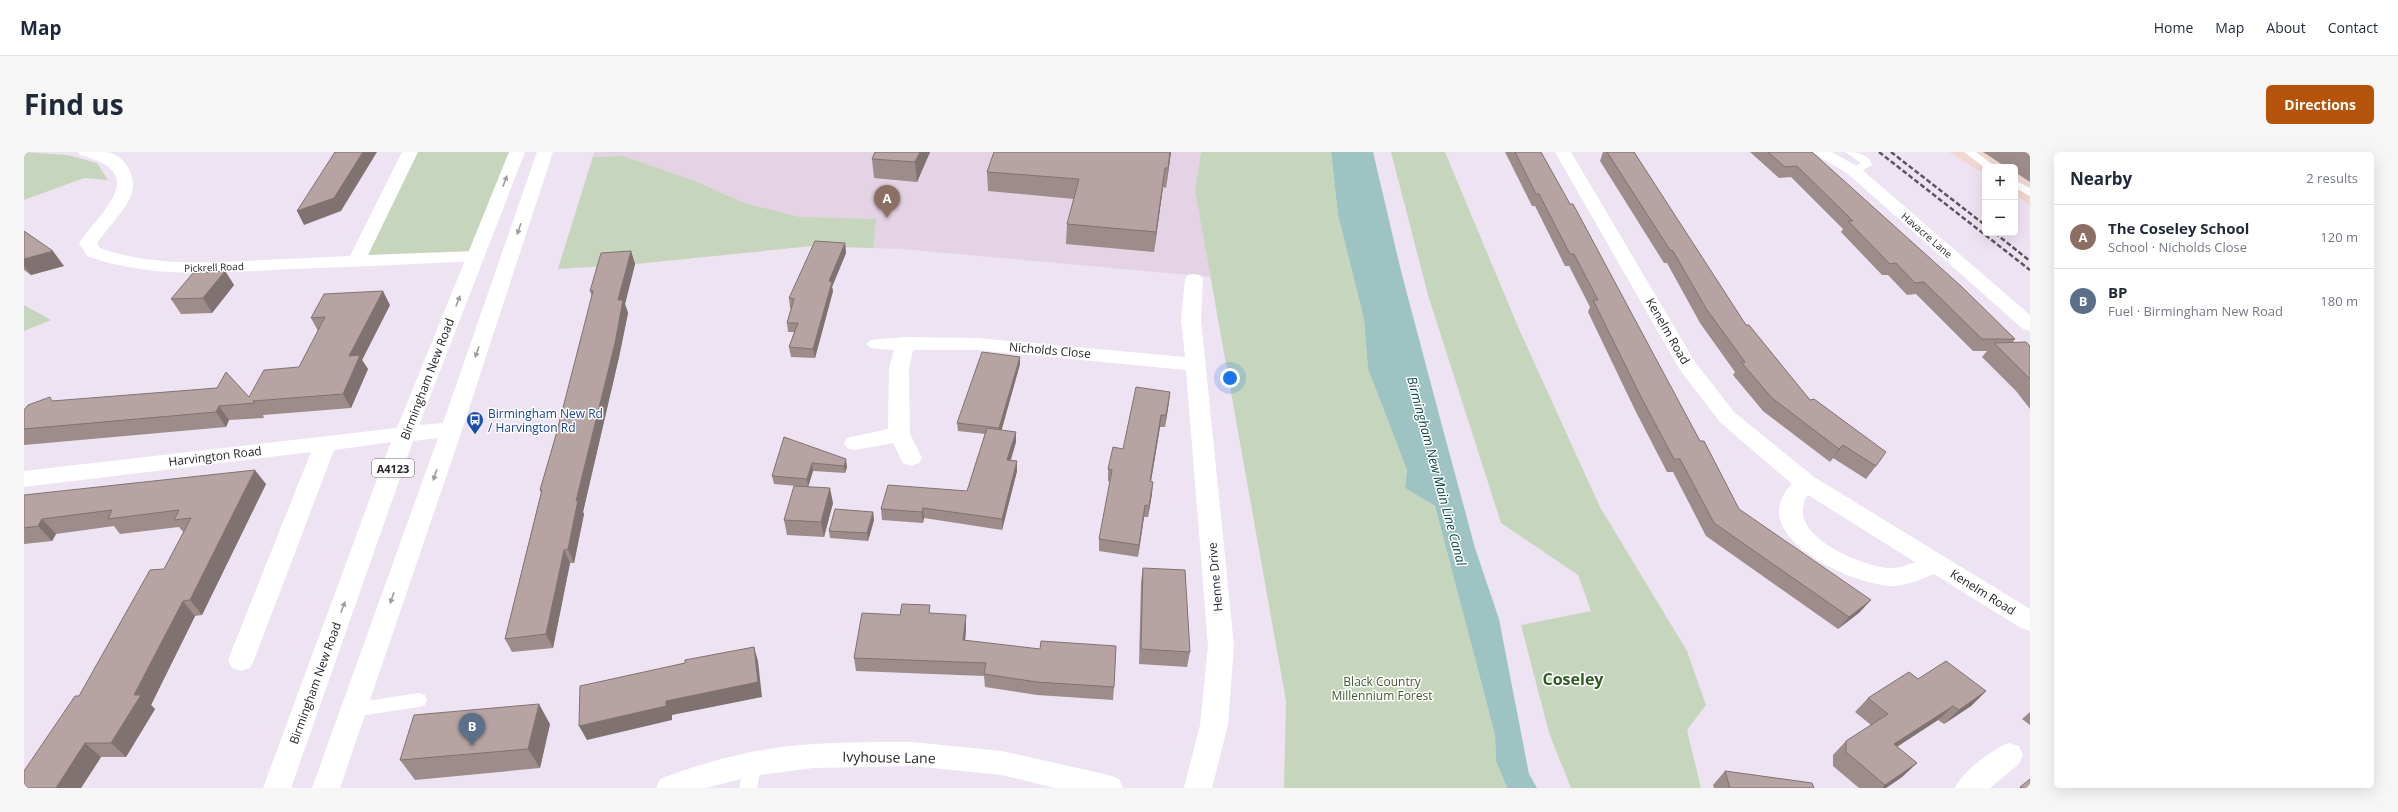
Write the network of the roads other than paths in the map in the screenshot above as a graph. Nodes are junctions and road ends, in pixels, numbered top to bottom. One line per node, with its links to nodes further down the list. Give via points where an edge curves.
1 (86, 152): 15 (main road, Pickrell Road, via 112,158 124,171 125,182 122,197 88,242 93,252 127,263 159,267 199,268)
2 (410, 152): 15 (main road)
3 (516, 152): 14 (main road, Birmingham New Road / A4123, one-way to 3)
4 (545, 152): 13 (main road, one-way to 13)
5 (1563, 152): 28 (main road, Kenelm Road, via 1687,365 1705,390 1727,417)
6 (1820, 152): 10 (main road, Havacre Lane)
7 (1850, 152): 10 (lane, via 1866,161 1867,165)
8 (1969, 152): 9 (lane)
9 (1987, 164)
10 (1854, 171): 17 (main road, Havacre Lane)
11 (2018, 185): 12 (lane)
12 (2030, 193)
13 (510, 254): 14 (main road, Pickrell Road); 21 (main road, one-way to 21)
14 (476, 256): 15 (main road, Pickrell Road); 22 (main road, Birmingham New Road / A4123, one-way to 14)
15 (356, 261)
16 (1194, 278): 20 (main road, Henne Drive, via 1191,319)
17 (2030, 325)
18 (905, 343): 19 (main road, Nicholds Close); 20 (main road, Nicholds Close, via 977,344); 23 (main road, via 899,369)
19 (877, 344)
20 (1195, 364): 40 (main road, Henne Drive, via 1222,646 1214,725)
21 (451, 430): 22 (main road, Harvington Road); 33 (main road, one-way to 33)
22 (405, 434): 25 (main road, Harvington Road); 36 (main road, Birmingham New Road / A4123, one-way to 22)
23 (900, 434): 24 (main road); 26 (main road)
24 (855, 443)
25 (326, 444): 27 (main road, Harvington Road); 31 (main road)
26 (911, 458)
27 (24, 479)
28 (1806, 483): 29 (main road, Kenelm Road); 29 (main road, via 1793,498 1793,521 1802,535 1827,556 1872,575 1892,577 1908,575)
29 (1935, 563): 30 (main road, Kenelm Road)
30 (2030, 621)
31 (241, 660)
32 (419, 700): 33 (lane)
33 (353, 710): 37 (main road)
34 (2009, 755): 41 (main road)
35 (751, 776): 38 (main road, Ivyhouse Lane, via 716,772); 39 (main road, Ivyhouse Lane, via 813,756 912,754 1002,763)
36 (277, 788)
37 (326, 788)
38 (670, 788)
39 (1109, 788)
40 (1198, 788)
41 (1969, 788)

